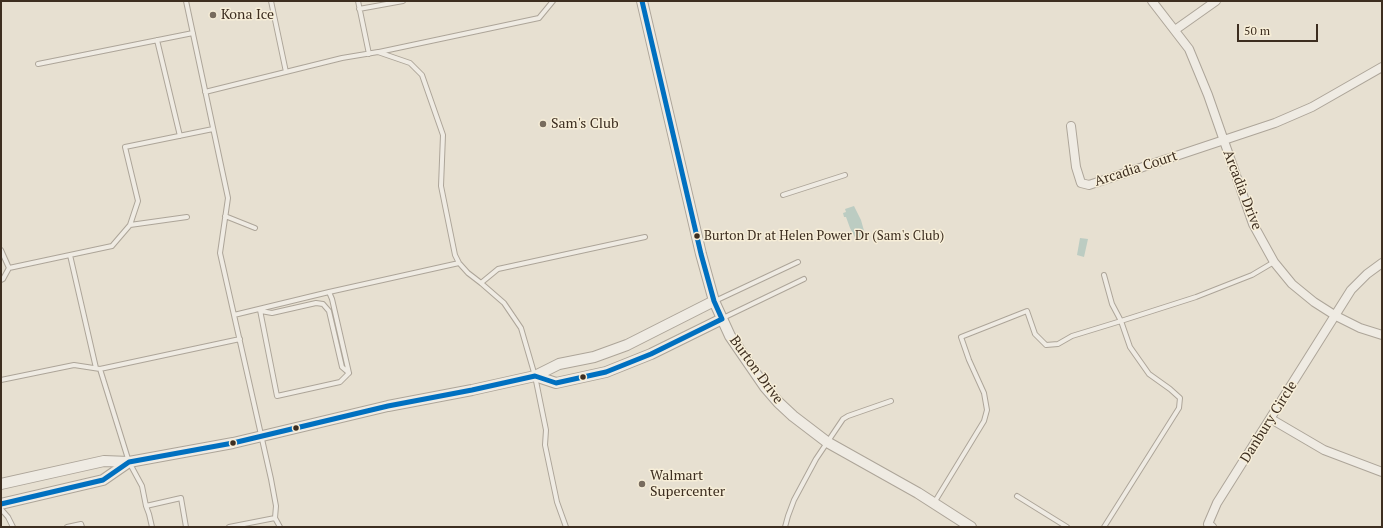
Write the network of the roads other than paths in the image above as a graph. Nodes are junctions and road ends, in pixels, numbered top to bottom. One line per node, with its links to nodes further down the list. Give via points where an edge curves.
1 (186, 1): 11 (lane)
2 (271, 1): 17 (lane)
3 (358, 1): 9 (lane)
4 (404, 1): 9 (lane)
5 (553, 1): 13 (lane, via 539,18)
6 (642, 1): 42 (street, Burton Drive)
7 (1152, 1): 10 (street, Arcadia Drive)
8 (1216, 1): 10 (street)
9 (359, 10): 14 (lane)
10 (1175, 30): 22 (street, Arcadia Drive, via 1189,49)
11 (193, 33): 12 (lane); 18 (lane)
12 (157, 40): 15 (lane); 21 (lane)
13 (378, 52): 14 (lane); 34 (lane, via 410,63 422,75 443,135 441,186 455,255)
14 (369, 54): 17 (lane)
15 (38, 64)
16 (1382, 67): 22 (street, via 1312,107)
17 (286, 72): 18 (lane)
18 (205, 92): 20 (lane)
19 (1071, 126): 22 (street, Arcadia Court, via 1076,167 1082,183 1089,185)
20 (213, 129): 21 (lane); 25 (lane, via 228,198)
21 (180, 136): 27 (lane, via 126,147 138,201)
22 (1224, 140): 33 (street, Arcadia Drive, via 1253,224)
23 (845, 175): 24 (lane)
24 (783, 194)
25 (225, 216): 28 (lane); 44 (lane, via 220,253)
26 (187, 218): 27 (lane)
27 (130, 225): 31 (lane, via 112,246)
28 (255, 228)
29 (645, 237): 40 (lane, via 498,270)
30 (1, 250): 36 (lane)
31 (70, 255): 36 (lane); 50 (lane)
32 (798, 262): 42 (lane)
33 (1274, 262): 45 (street, Arcadia Drive, via 1292,284); 47 (lane, via 1252,275 1210,292)
34 (459, 263): 40 (lane); 41 (lane)
35 (1382, 263): 45 (street, Danbury Circle, via 1352,290)
36 (9, 268): 39 (lane)
37 (1104, 275): 47 (lane, via 1112,304)
38 (804, 279): 46 (lane)
39 (1, 280)
40 (481, 283): 52 (lane, via 504,303 521,328)
41 (329, 292): 43 (lane); 51 (lane)
42 (714, 301): 46 (street, Burton Drive); 52 (street, via 627,345 594,357 559,364)
43 (260, 310): 44 (lane); 51 (lane, via 272,314 316,303 322,304 329,311 342,367); 51 (lane, via 277,396 340,382)
44 (234, 315): 49 (lane)
45 (1336, 316): 48 (street, Arcadia Drive); 55 (street, Danbury Circle)
46 (722, 318): 52 (street, via 652,354 606,372 556,383); 57 (street, Burton Drive, via 730,336 765,387 793,416)
47 (1121, 321): 62 (lane, via 1072,336 1058,344 1046,345 1035,334 1027,311 961,336 984,393 988,410 984,421); 78 (lane, via 1130,347 1149,374 1180,398 1179,408)
48 (1382, 335)
49 (240, 339): 50 (lane); 56 (lane)
50 (98, 369): 53 (lane, via 74,365); 58 (lane)
51 (349, 373)
52 (535, 376): 56 (street, via 388,406); 74 (lane, via 546,430 545,445 557,502)
53 (1, 380)
54 (891, 401): 57 (lane, via 843,419)
55 (1271, 419): 59 (street, via 1324,450); 79 (street, Danbury Circle, via 1217,503 1208,524)
56 (262, 436): 58 (street); 66 (lane, via 276,506)
57 (827, 442): 62 (street, Burton Drive); 75 (lane, via 794,500)
58 (129, 462): 60 (street, via 104,461); 63 (street, via 102,480); 64 (lane, via 142,486)
59 (1382, 472)
60 (1, 484)
61 (1017, 496): 77 (lane)
62 (934, 503): 76 (street, Burton Drive)
63 (1, 504)
64 (146, 506): 70 (lane); 71 (lane, via 181,498)
65 (1, 509): 67 (lane)
66 (275, 518): 72 (lane); 73 (lane)
67 (13, 527)
68 (67, 527): 69 (lane, via 81,524)
69 (82, 527)
70 (152, 527)
71 (186, 527)
72 (228, 527)
73 (280, 527)
74 (566, 527)
75 (785, 527)
76 (971, 527)
77 (1067, 527)
78 (1104, 527)
79 (1212, 527)

